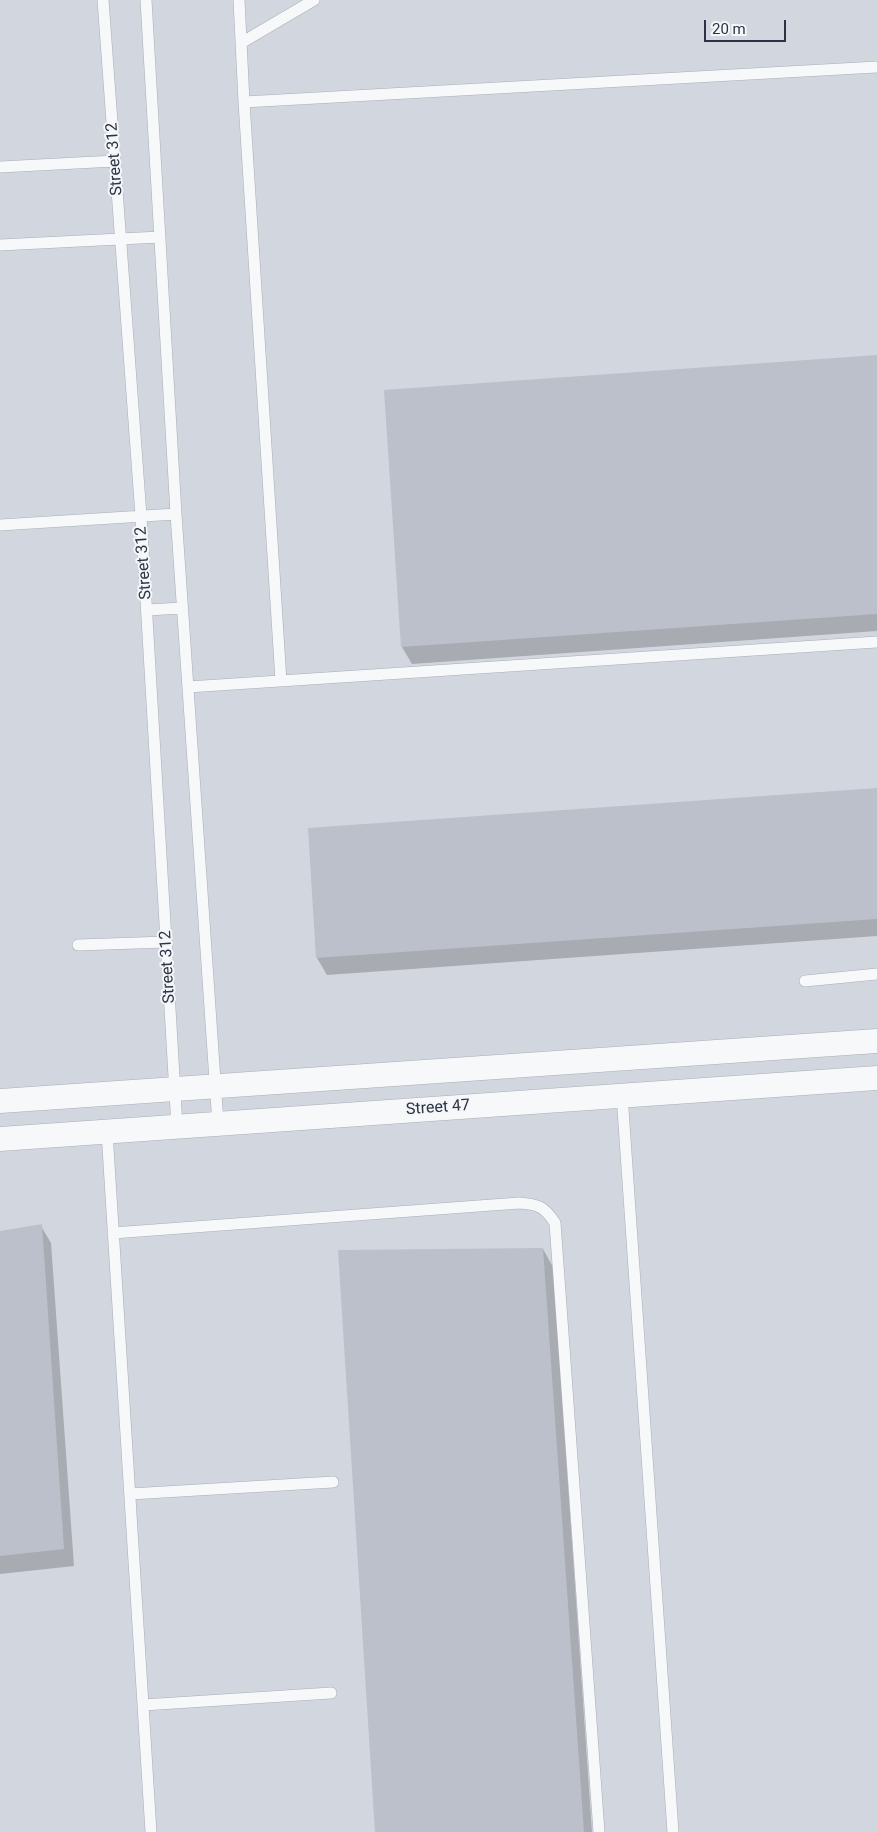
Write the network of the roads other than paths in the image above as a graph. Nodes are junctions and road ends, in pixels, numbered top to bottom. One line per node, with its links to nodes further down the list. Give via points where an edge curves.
1 (103, 0): 8 (lane, Street 312)
2 (146, 0): 10 (lane)
3 (239, 0): 5 (lane)
4 (314, 0): 5 (lane)
5 (241, 43): 7 (lane)
6 (877, 67): 7 (lane)
7 (244, 102): 19 (lane)
8 (115, 162): 9 (lane); 11 (lane, Street 312)
9 (0, 167)
10 (160, 237): 11 (lane); 13 (lane)
11 (121, 239): 12 (lane); 14 (lane, Street 312)
12 (0, 245)
13 (176, 514): 14 (lane); 16 (lane)
14 (141, 516): 15 (lane); 17 (lane, Street 312)
15 (0, 525)
16 (182, 608): 17 (lane); 20 (lane)
17 (147, 610): 21 (lane, Street 312)
18 (877, 642): 19 (lane)
19 (280, 681): 20 (lane)
20 (188, 687): 27 (lane)
21 (166, 942): 22 (lane); 28 (lane, Street 312)
22 (78, 945)
23 (877, 974): 24 (lane)
24 (805, 981)
25 (877, 1041): 27 (street)
26 (877, 1078): 29 (street, Street 47)
27 (216, 1086): 28 (street); 31 (lane)
28 (175, 1089): 30 (street); 32 (lane, Street 312)
29 (622, 1095): 31 (street, Street 47); 42 (lane)
30 (0, 1101)
31 (218, 1124): 32 (street, Street 47)
32 (177, 1127): 33 (street, Street 47)
33 (107, 1132): 34 (street, Street 47); 35 (lane)
34 (0, 1139)
35 (114, 1234): 37 (lane); 41 (lane, via 519,1203 534,1204 547,1211 555,1223)
36 (333, 1482): 37 (lane)
37 (130, 1494): 39 (lane)
38 (331, 1693): 39 (lane)
39 (143, 1705): 40 (lane)
40 (150, 1832)
41 (598, 1832)
42 (673, 1832)

